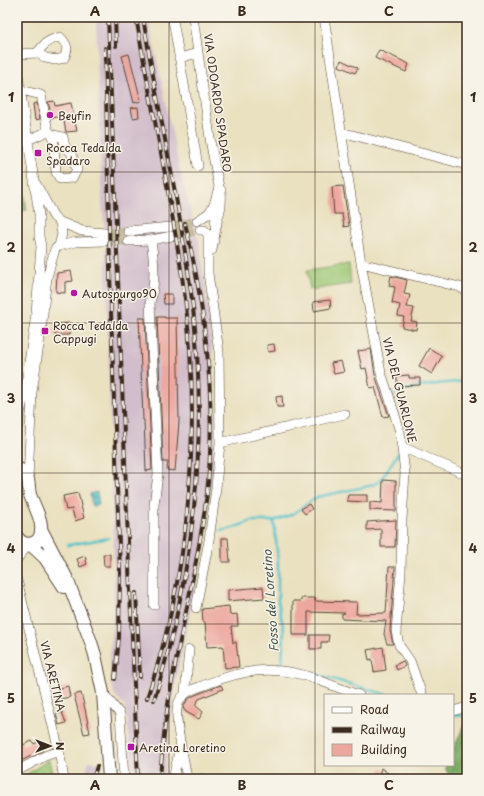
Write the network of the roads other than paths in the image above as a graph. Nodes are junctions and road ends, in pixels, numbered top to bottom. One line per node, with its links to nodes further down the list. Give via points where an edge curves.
1 (193, 17): 5 (street, VIA ODOARDO SPADARO)
2 (324, 17): 10 (street, VIA DEL GUARLONE)
3 (173, 20): 7 (street)
4 (37, 52): 6 (street)
5 (198, 53): 7 (street); 16 (street, VIA ODOARDO SPADARO)
6 (17, 54)
7 (179, 58): 14 (street)
8 (17, 68): 9 (street)
9 (21, 90): 11 (street, via 41,95); 12 (street)
10 (341, 132): 13 (street); 27 (street, VIA DEL GUARLONE)
11 (50, 133): 11 (street, via 56,172 60,179 72,178 77,170 71,152 65,147 63,136); 12 (street)
12 (28, 140): 15 (street)
13 (467, 165)
14 (198, 166)
15 (33, 177): 19 (street); 20 (street)
16 (217, 181): 17 (street, VIA ODOARDO SPADARO, via 218,193); 18 (street, via 222,203)
17 (209, 212): 18 (street); 21 (street)
18 (218, 217): 21 (street, via 212,226); 28 (street)
19 (57, 219): 20 (street, via 44,217); 26 (street, via 62,234); 26 (street, via 82,231 105,237 71,242)
20 (40, 223): 25 (street)
21 (198, 225): 28 (street, via 208,234)
22 (128, 231): 23 (street, via 171,232)
23 (151, 240): 24 (street); 43 (street, via 154,290 150,303 158,474 154,505)
24 (128, 241)
25 (41, 246): 26 (street, via 48,250); 31 (street, via 36,314)
26 (57, 247): 36 (street, via 48,271 32,392)
27 (361, 263): 29 (street, via 460,287); 33 (street, VIA DEL GUARLONE, via 381,373 400,432)
28 (208, 273): 32 (street, via 219,352)
29 (467, 291)
30 (345, 414): 32 (street)
31 (17, 429)
32 (220, 443): 44 (street, via 209,540)
33 (402, 447): 35 (street); 50 (street, VIA DEL GUARLONE, via 405,473 396,631 399,645 410,661)
34 (17, 468): 36 (main road)
35 (467, 475)
36 (28, 479): 37 (main road, via 30,496)
37 (42, 531): 39 (main road, via 38,540); 42 (main road, via 64,572)
38 (17, 537): 39 (main road, via 22,543)
39 (29, 544): 40 (street); 42 (main road, via 45,558)
40 (17, 559)
41 (17, 580): 45 (street, VIA ARETINA)
42 (75, 600): 47 (main road, via 92,642)
43 (154, 605)
44 (196, 608)
45 (22, 617): 54 (street, VIA ARETINA)
46 (189, 650): 48 (street)
47 (103, 693): 57 (main road); 58 (street, via 120,714)
48 (185, 693): 49 (street, via 227,676 251,670 269,670 310,677); 53 (street, via 178,704 177,724)
49 (356, 694)
50 (422, 694)
51 (467, 707): 52 (street)
52 (454, 711)
53 (181, 742): 59 (street); 60 (street)
54 (59, 751): 55 (street); 56 (street, VIA ARETINA)
55 (17, 771)
56 (64, 779)
57 (109, 779)
58 (124, 779)
59 (173, 779)
60 (187, 779)

